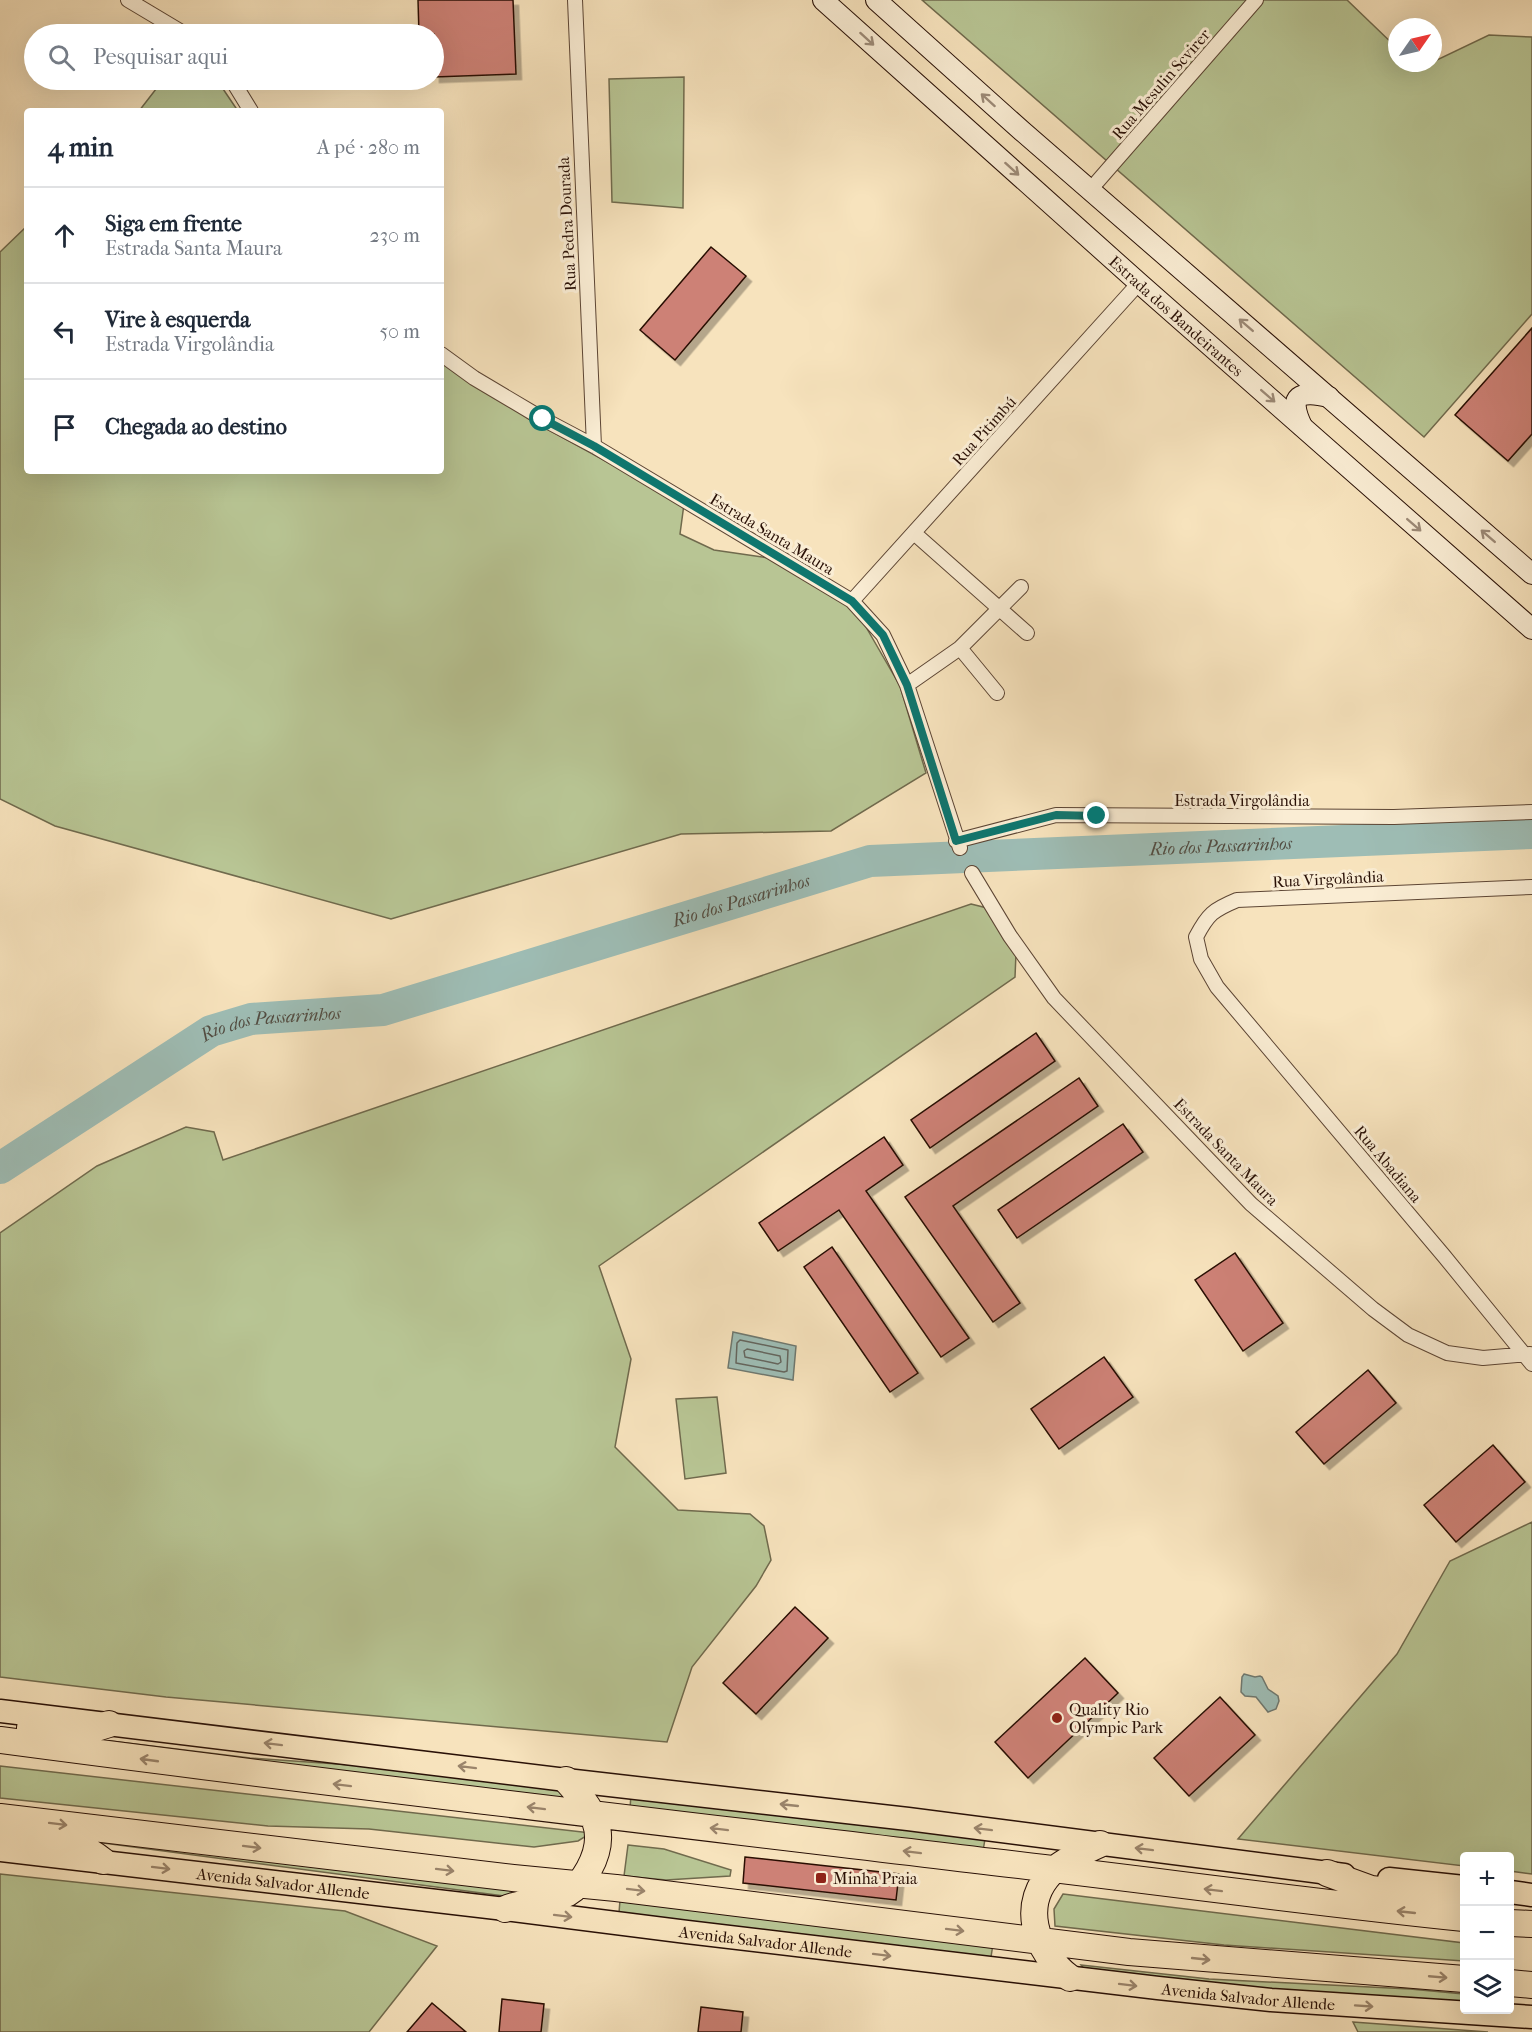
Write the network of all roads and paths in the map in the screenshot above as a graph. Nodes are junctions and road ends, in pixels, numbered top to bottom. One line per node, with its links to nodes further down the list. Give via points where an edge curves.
1 (128, 0): 6 (street)
2 (575, 0): 14 (street, Rua Pedra Dourada)
3 (824, 0): 10 (main road, Estrada dos Bandeirantes, one-way to 10)
4 (876, 0): 9 (main road, one-way to 4)
5 (1256, 0): 9 (street, Rua Mesulin Scvirer)
6 (168, 24)
7 (238, 90): 8 (street)
8 (249, 108)
9 (1090, 190): 12 (main road, one-way to 9)
10 (1139, 283): 13 (main road, Estrada dos Bandeirantes, one-way to 13); 15 (street, Rua Pitimbú)
11 (444, 356): 14 (street, Estrada Santa Maura, via 474,378)
12 (1329, 397): 13 (main road, via 1303,394 1296,402 1294,410); 16 (main road, one-way to 12)
13 (1303, 427): 20 (main road, Estrada dos Bandeirantes, one-way to 20)
14 (594, 446): 18 (street, Estrada Santa Maura)
15 (914, 533): 18 (street, Rua Pitimbú); 19 (street)
16 (1532, 574)
17 (1021, 587): 19 (street)
18 (852, 601): 23 (street, Estrada Santa Maura, via 883,635)
19 (1001, 609): 21 (street); 22 (street)
20 (1532, 629)
21 (1027, 633)
22 (960, 648): 23 (street); 24 (street)
23 (907, 685): 26 (street, Estrada Santa Maura)
24 (997, 693)
25 (1532, 812): 26 (street, Estrada Virgolândia, via 1394,817 1056,815)
26 (958, 844)
27 (972, 873): 30 (street, Estrada Santa Maura, via 1054,998 1251,1204 1408,1335 1447,1353)
28 (1532, 887): 29 (street, Rua Virgolândia, via 1237,900 1216,909 1196,937 1201,959)
29 (1217, 987): 30 (street, Rua Abadiana)
30 (1530, 1358)
31 (0, 1711): 32 (main road)
32 (109, 1724): 33 (highway, via 70,1731); 35 (main road, one-way to 32)
33 (0, 1727)
34 (0, 1740): 36 (highway, one-way to 34)
35 (566, 1780): 36 (highway); 39 (main road, one-way to 35)
36 (594, 1815): 42 (highway, one-way to 36); 44 (highway, via 598,1830 596,1857)
37 (0, 1817): 44 (highway, Avenida Salvador Allende, one-way to 44)
38 (0, 1832): 41 (highway, via 78,1845)
39 (1100, 1844): 42 (highway); 43 (main road, one-way to 39)
40 (0, 1850): 41 (main road, Avenida Salvador Allende)
41 (103, 1861): 49 (main road, Avenida Salvador Allende, one-way to 49)
42 (1054, 1870): 50 (highway, one-way to 42); 53 (highway, via 1034,1908)
43 (1326, 1873): 45 (main road); 48 (highway, via 1371,1889 1414,1894)
44 (578, 1885): 49 (highway, via 553,1898); 53 (highway, Avenida Salvador Allende, one-way to 53)
45 (1460, 1887)
46 (1514, 1892): 47 (main road)
47 (1532, 1894)
48 (1460, 1906)
49 (505, 1909): 54 (main road, Avenida Salvador Allende, one-way to 54)
50 (1460, 1918)
51 (1514, 1923): 52 (highway)
52 (1532, 1924)
53 (1039, 1940): 54 (highway, via 1050,1959); 55 (highway, Avenida Salvador Allende, one-way to 55, via 1224,1961)
54 (1070, 1978): 58 (main road, Avenida Salvador Allende, one-way to 58, via 1271,2000)
55 (1460, 1979)
56 (1514, 1983): 57 (highway)
57 (1532, 1984)
58 (1532, 2017)

